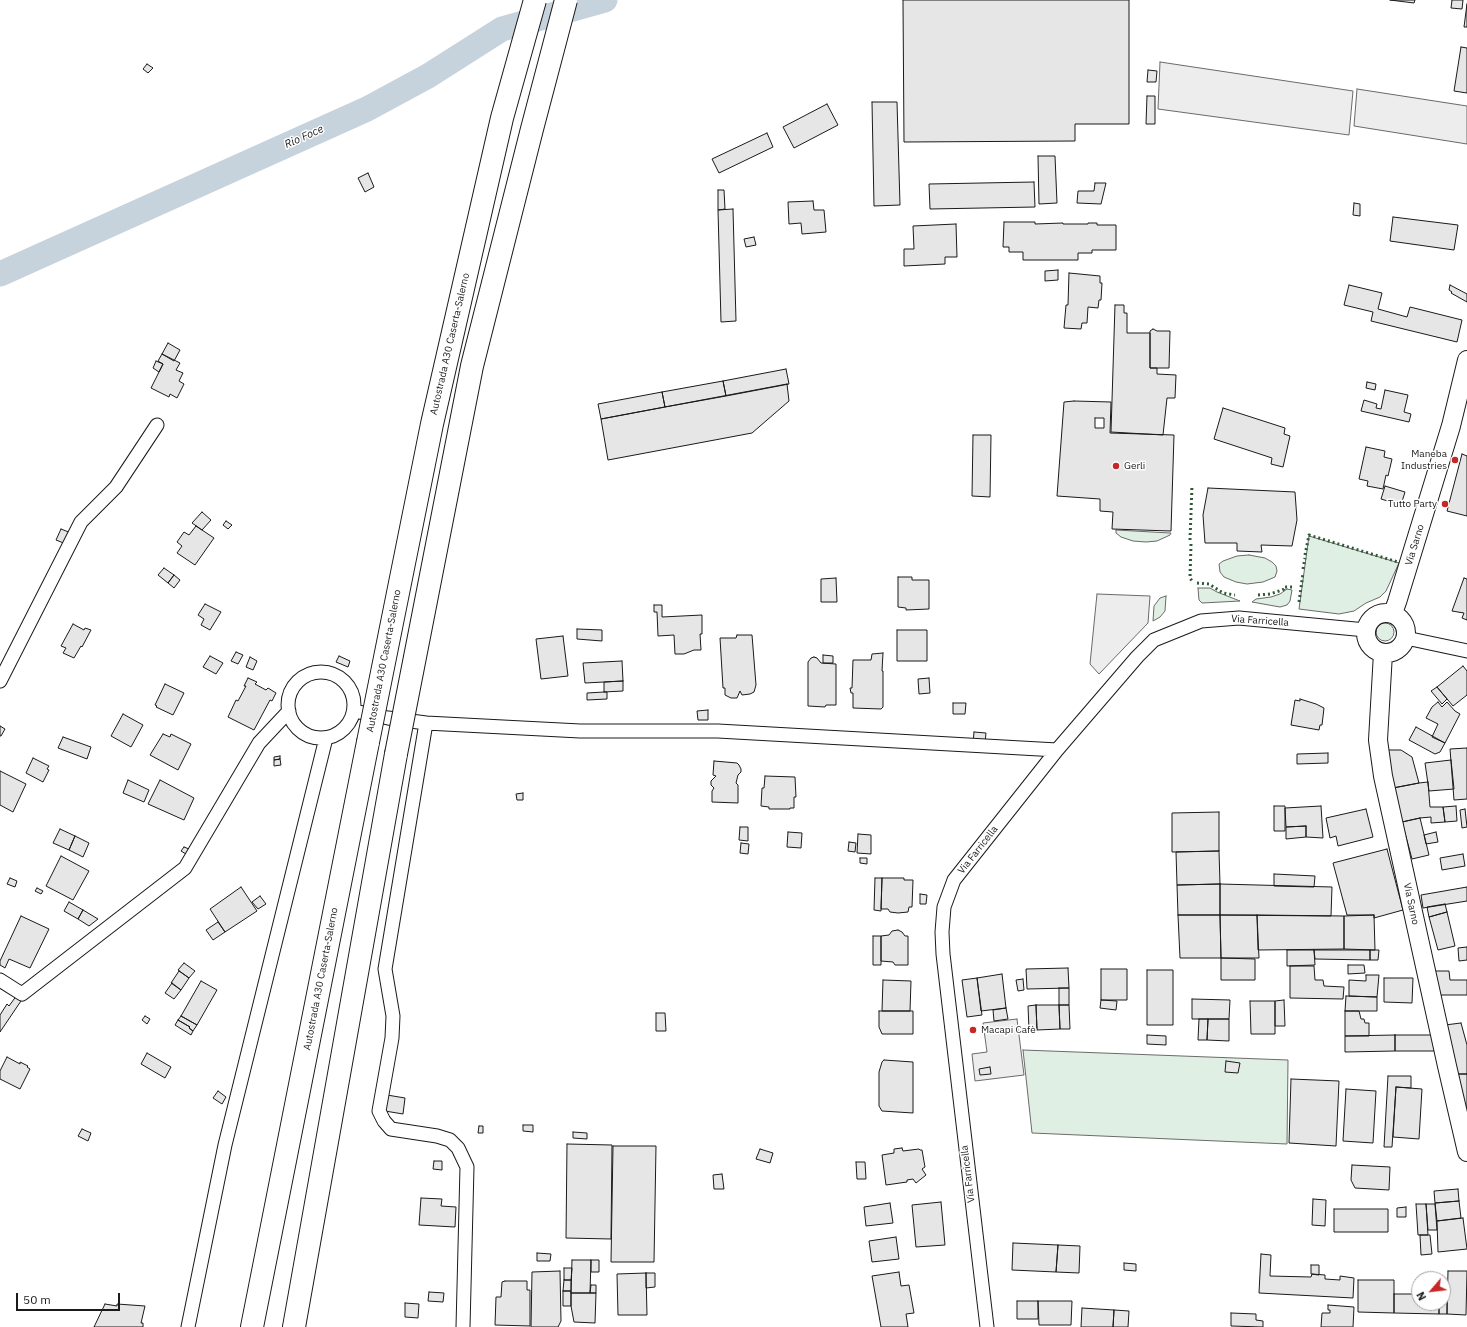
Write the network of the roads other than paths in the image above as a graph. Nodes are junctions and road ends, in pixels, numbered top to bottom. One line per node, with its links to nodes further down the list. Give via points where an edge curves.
1 (535, 0): 19 (highway, Autostrada A30 Caserta-Salerno, bridge, via 501,124 432,424)
2 (566, 0): 20 (highway, bridge, via 472,366 396,754)
3 (1467, 360): 5 (main road, Via Sarno, via 1451,426)
4 (156, 425): 10 (street, via 116,487 81,522)
5 (1393, 613): 6 (main road, via 1375,615); 7 (main road, via 1402,620)
6 (1366, 630): 9 (main road, via 1368,642); 15 (street, Via Farricella, via 1239,618 1201,621 1185,627 1154,640)
7 (1406, 638): 8 (street); 9 (main road, via 1395,651)
8 (1467, 651)
9 (1383, 653): 17 (main road, Via Sarno, via 1378,740 1383,776)
10 (0, 681)
11 (289, 711): 12 (street, via 288,700 299,680 308,674 319,672 330,673 348,686 353,696); 14 (street, via 298,729 311,736); 16 (street, via 259,743 185,868 22,994)
12 (354, 711): 13 (street); 14 (street, via 346,728 337,735)
13 (426, 723): 15 (street, via 580,731 718,731); 21 (street, via 385,969 393,1016 392,1038 379,1111 391,1129 450,1140 458,1148 467,1166)
14 (326, 738): 18 (street, via 225,1145)
15 (1057, 750): 22 (street, Via Farricella, via 954,880 944,907 942,954)
16 (0, 980)
17 (1467, 1152)
18 (188, 1327)
19 (252, 1327)
20 (294, 1327)
21 (462, 1327)
22 (987, 1327)

